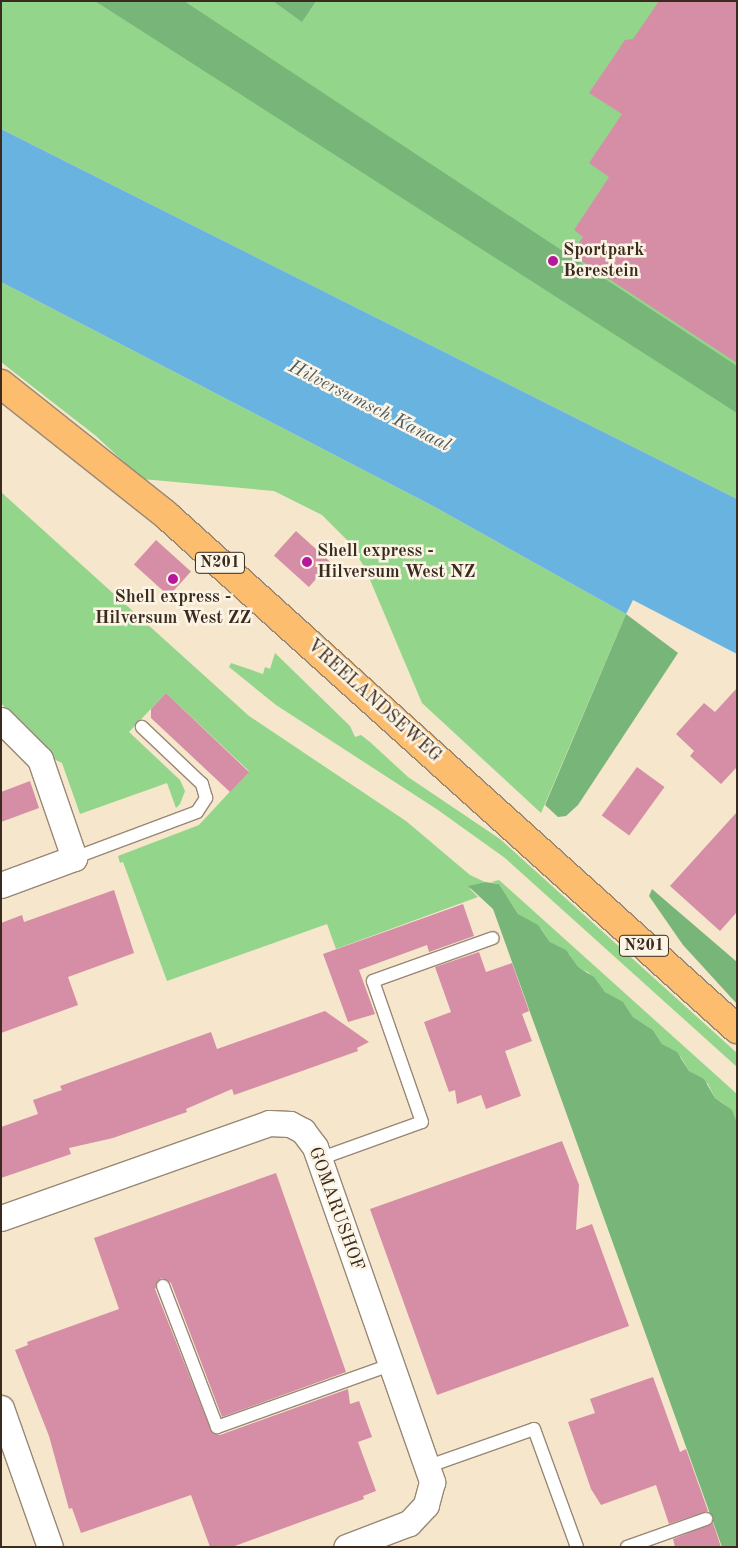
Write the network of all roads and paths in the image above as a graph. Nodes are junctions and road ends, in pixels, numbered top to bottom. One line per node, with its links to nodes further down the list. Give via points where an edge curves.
1 (1, 384): 7 (main road, VREELANDSEWEG / N201, via 165,514)
2 (1, 720): 4 (street, via 40,758)
3 (142, 727): 4 (lane, via 202,784 206,798 197,812)
4 (74, 858): 5 (street)
5 (1, 884)
6 (493, 938): 8 (lane, via 373,981 422,1122)
7 (737, 1029)
8 (319, 1159): 9 (street, GOMARUSHOF, via 312,1141 302,1131 284,1123 269,1123); 11 (street, GOMARUSHOF)
9 (1, 1218)
10 (164, 1286): 11 (lane, via 216,1427)
11 (393, 1364): 13 (street, GOMARUSHOF)
12 (1, 1408): 15 (street)
13 (429, 1466): 16 (street, GOMARUSHOF, via 432,1482 429,1498 416,1518 402,1527); 17 (lane, via 534,1429)
14 (706, 1519): 18 (lane)
15 (49, 1546)
16 (346, 1547)
17 (577, 1547)
18 (627, 1547)

